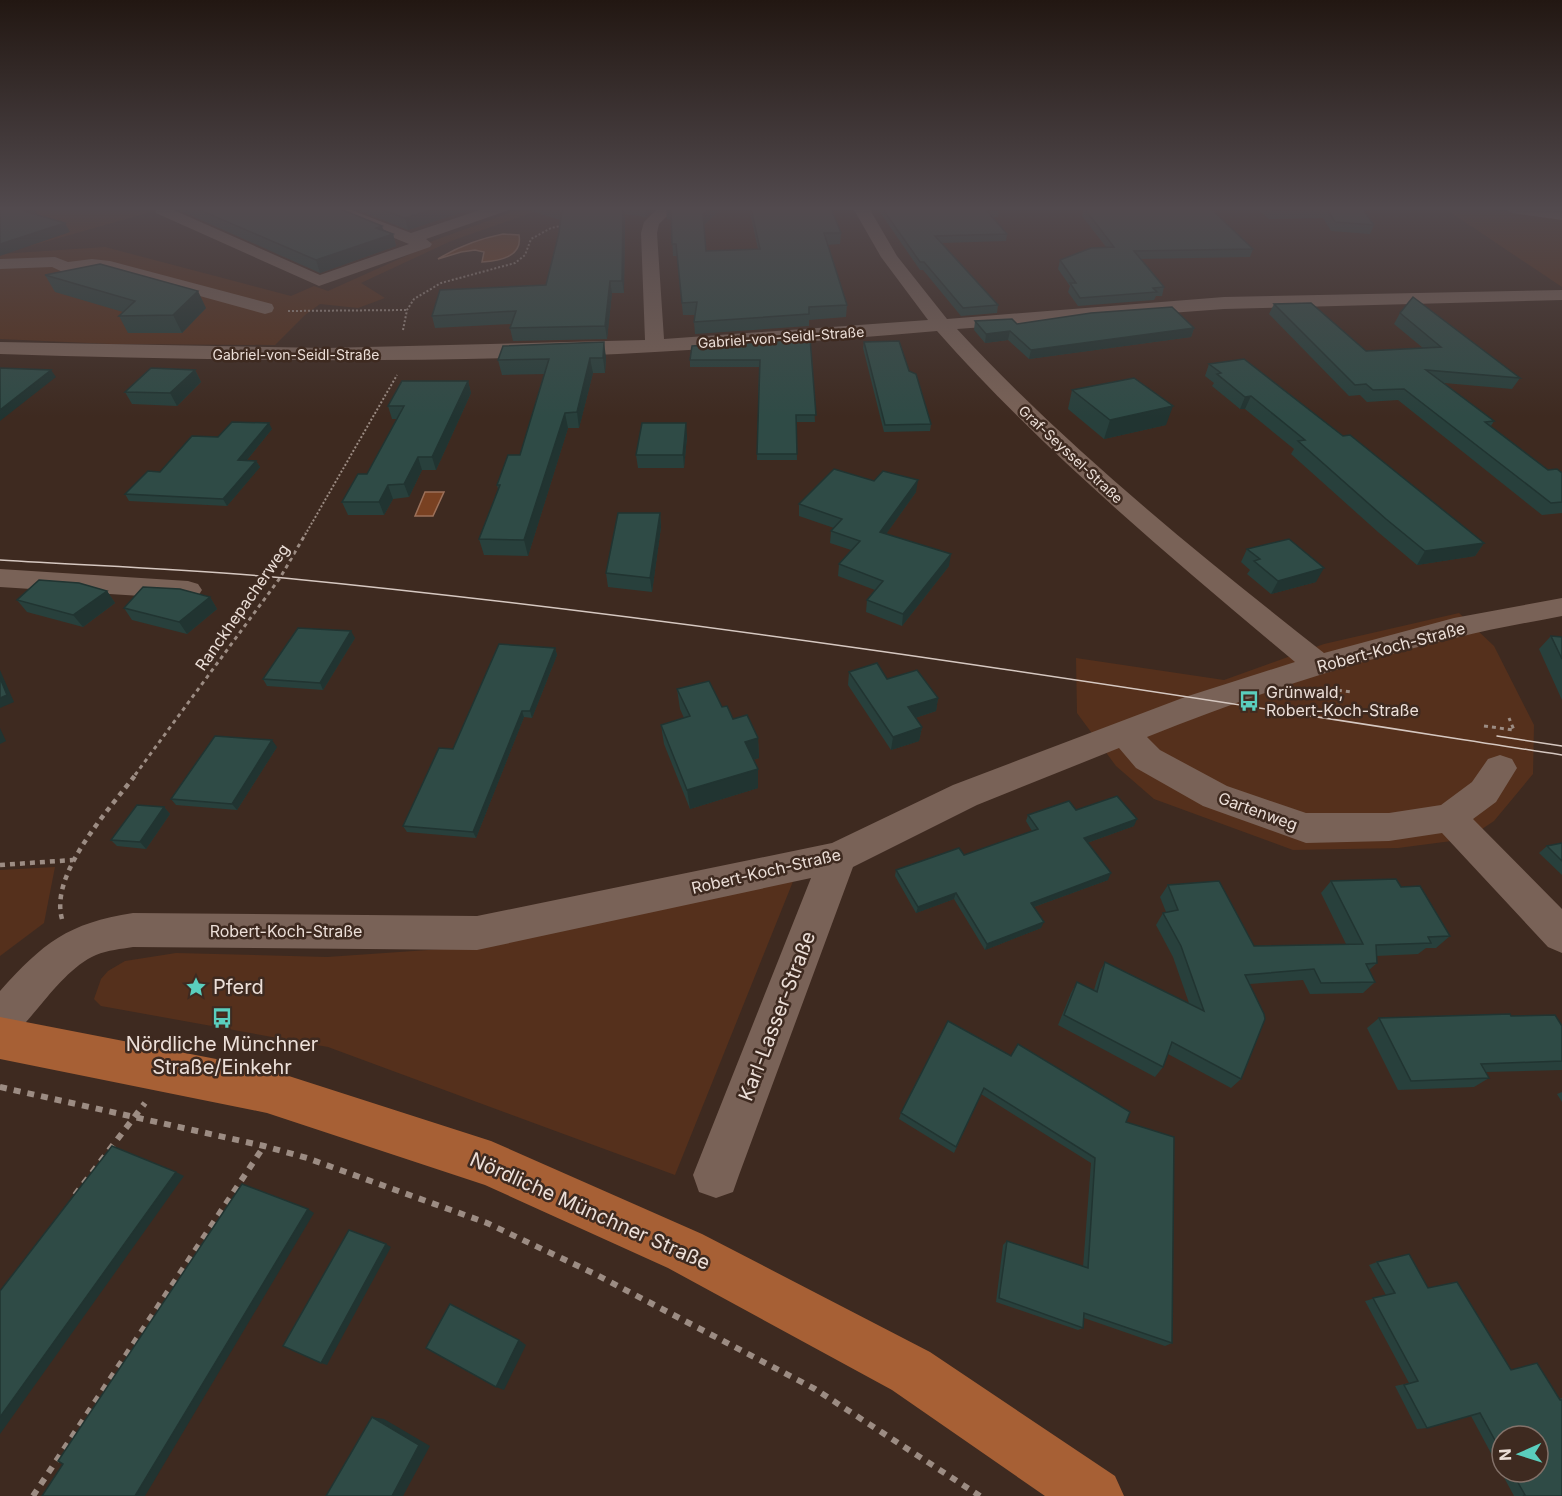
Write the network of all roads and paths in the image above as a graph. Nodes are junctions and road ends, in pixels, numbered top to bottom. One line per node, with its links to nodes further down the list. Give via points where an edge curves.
1 (154, 278): 8 (street)
2 (312, 278): 3 (street, via 319,281)
3 (327, 278)
4 (460, 278): 9 (path, via 441,283 414,299)
5 (651, 278): 11 (street)
6 (903, 278): 10 (street, Graf-Seyssel-Straße)
7 (1562, 296): 10 (street, Gabriel-von-Seidl-Straße, via 1226,303)
8 (265, 308): 9 (path)
9 (407, 310): 13 (path, Ranckhepacherweg)
10 (940, 324): 11 (street, Gabriel-von-Seidl-Straße); 17 (street, Graf-Seyssel-Straße, via 1031,417 1142,519)
11 (655, 346): 13 (street, Gabriel-von-Seidl-Straße)
12 (0, 348): 13 (street, Gabriel-von-Seidl-Straße)
13 (403, 354): 24 (path, Ranckhepacherweg, via 352,458 280,578)
14 (0, 578): 15 (street)
15 (188, 590)
16 (1562, 607): 17 (street, Robert-Koch-Straße, via 1454,628)
17 (1319, 665): 20 (street, Robert-Koch-Straße)
18 (1509, 718): 19 (path, via 1514,730)
19 (1484, 726)
20 (1124, 733): 22 (street, Gartenweg, via 1148,759 1215,796 1306,828 1389,827); 23 (street, Robert-Koch-Straße, via 964,795)
21 (1500, 768): 22 (street, Gartenweg, via 1484,792)
22 (1449, 818): 26 (street)
23 (838, 857): 27 (street, Robert-Koch-Straße, via 477,933 133,930 107,933); 34 (street, Karl-Lasser-Straße)
24 (74, 860): 25 (path); 27 (path, Ranckhepacherweg, via 65,875 59,912)
25 (0, 865)
26 (1562, 935)
27 (76, 946): 28 (street, Robert-Koch-Straße, via 32,985)
28 (0, 1021)
29 (0, 1038): 30 (main road, Nördliche Münchner Straße)
30 (169, 1071): 32 (path); 38 (main road, Nördliche Münchner Straße, via 267,1091 491,1164 685,1251 911,1371)
31 (0, 1087): 32 (path)
32 (134, 1117): 33 (path); 35 (path)
33 (264, 1146): 36 (path); 37 (path, via 487,1223 597,1275 815,1389)
34 (716, 1175)
35 (70, 1200)
36 (33, 1496)
37 (980, 1496)
38 (1095, 1496)

